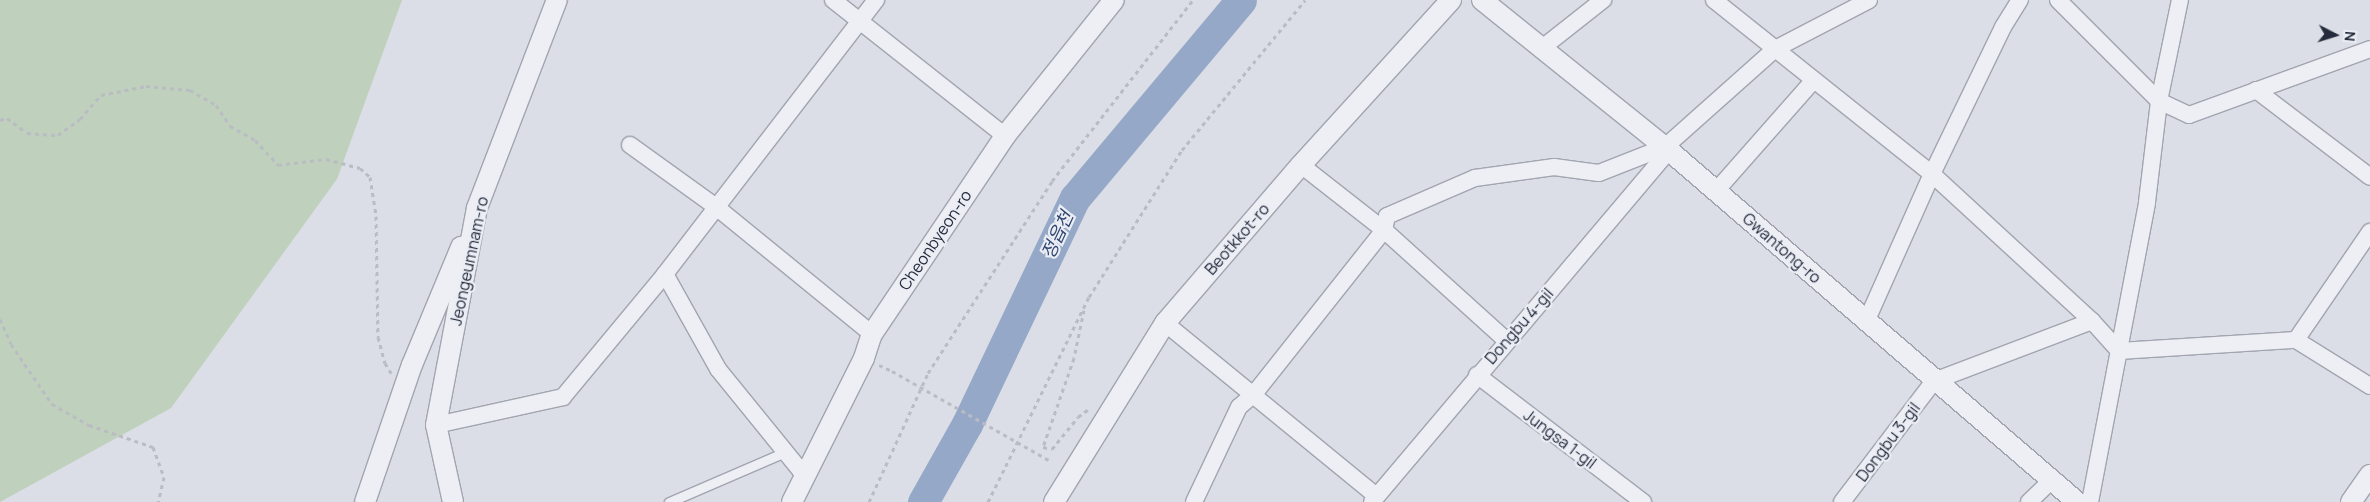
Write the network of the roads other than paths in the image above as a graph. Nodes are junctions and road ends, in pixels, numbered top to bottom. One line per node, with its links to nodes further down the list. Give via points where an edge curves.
1 (558, 0): 28 (street, Jeongeumnam-ro)
2 (833, 0): 13 (street)
3 (876, 0): 13 (street)
4 (1114, 0): 20 (street, Cheonbyeon-ro)
5 (1450, 0): 23 (street, Beotkkot-ro)
6 (1482, 0): 14 (street, Gwantong-ro)
7 (1603, 0): 14 (street)
8 (1714, 0): 15 (street)
9 (1869, 0): 15 (street)
10 (2020, 0): 24 (street, via 2003,27)
11 (2058, 0): 19 (street)
12 (2180, 0): 19 (street)
13 (860, 20): 20 (street); 27 (street)
14 (1542, 48): 22 (street, Gwantong-ro)
15 (1775, 49): 17 (street); 22 (street)
16 (2370, 49): 18 (street)
17 (1813, 81): 24 (street); 26 (street)
18 (2256, 90): 19 (street, via 2188,115); 25 (street)
19 (2159, 101): 38 (street, via 2147,202)
20 (1005, 136): 35 (street, Cheonbyeon-ro)
21 (630, 145): 27 (street)
22 (1667, 149): 26 (street, Gwantong-ro); 29 (street, via 1598,173 1554,167 1475,178 1422,198 1387,216); 37 (street, Dongbu 4-gil)
23 (1301, 166): 29 (street); 34 (street, Beotkkot-ro)
24 (1932, 174): 32 (street); 33 (street)
25 (2370, 177)
26 (1716, 191): 33 (street, Gwantong-ro)
27 (715, 206): 31 (street); 35 (street)
28 (477, 208): 43 (street, Jeongeumnam-ro); 50 (street, via 404,391)
29 (1384, 230): 37 (street); 42 (street)
30 (2370, 232): 36 (street)
31 (665, 274): 43 (street, via 562,397); 44 (street, via 718,369)
32 (2092, 321): 38 (street); 40 (street)
33 (1866, 322): 40 (street, Gwantong-ro)
34 (1165, 323): 42 (street); 54 (street, Beotkkot-ro)
35 (872, 334): 46 (street, Cheonbyeon-ro, via 864,358)
36 (2296, 340): 38 (street); 41 (street)
37 (1507, 341): 39 (street, Dongbu 4-gil)
38 (2119, 351): 59 (street)
39 (1477, 375): 48 (street, Dongbu 4-gil); 49 (street, Jungsa 1-gil)
40 (1934, 381): 47 (street, Gwantong-ro); 56 (street, Dongbu 3-gil)
41 (2370, 386)
42 (1254, 394): 48 (street); 55 (street, via 1239,407)
43 (436, 425): 51 (street, Jeongeumnam-ro)
44 (785, 452): 46 (street); 52 (lane)
45 (2370, 475): 60 (street)
46 (805, 476): 53 (street, Cheonbyeon-ro)
47 (2052, 480): 57 (street); 58 (street, Gwantong-ro)
48 (1374, 499)
49 (1639, 501)
50 (365, 502)
51 (453, 502)
52 (669, 502)
53 (792, 502)
54 (1054, 502)
55 (1194, 502)
56 (1842, 502)
57 (2029, 502)
58 (2077, 502)
59 (2090, 502)
60 (2351, 502)

